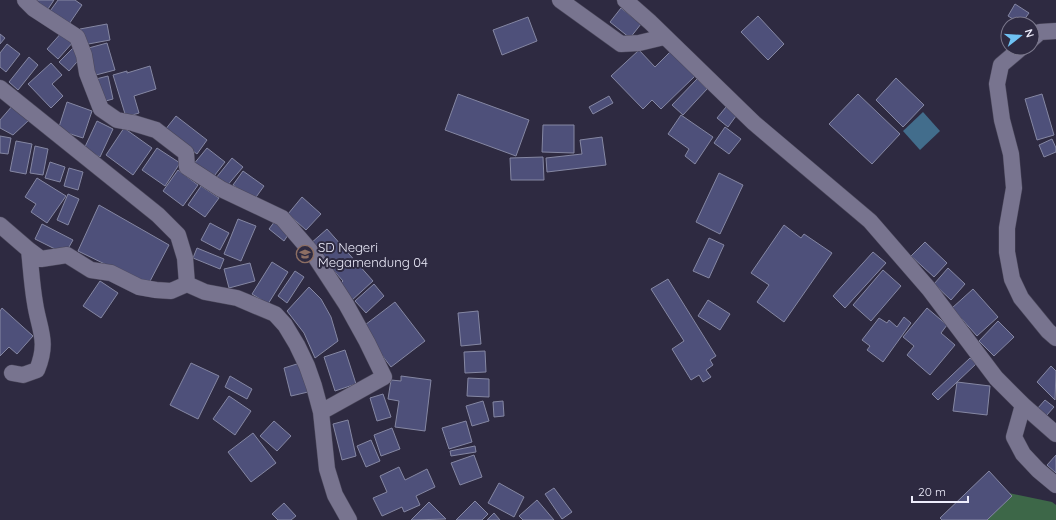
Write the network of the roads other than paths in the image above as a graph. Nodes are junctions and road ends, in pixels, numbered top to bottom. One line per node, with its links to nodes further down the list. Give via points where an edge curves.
1 (25, 0): 15 (street, via 34,9 78,37 87,73 101,109 118,120 156,130 186,153 188,167 221,189 282,218 314,255 346,304 384,377)
2 (560, 0): 6 (street, via 621,44)
3 (625, 0): 6 (street)
4 (1056, 30): 5 (street)
5 (1040, 32)
6 (664, 37): 14 (street, via 754,123 870,221 929,289 996,378)
7 (1012, 56): 12 (street, via 1001,65 997,84 1002,120 1011,154 1014,188 1006,252 1012,279 1021,298)
8 (0, 88): 11 (street, via 158,215 178,235 185,258)
9 (0, 225): 10 (street)
10 (29, 250): 11 (street, via 41,259 67,255 92,270 111,273 140,287 170,291); 13 (street, via 35,304 44,341 37,370 23,375)
11 (187, 284): 15 (street, via 205,292 237,298 275,314 285,325 303,359)
12 (1056, 338)
13 (12, 373)
14 (1023, 405): 16 (street); 17 (street, via 1014,437 1023,454)
15 (321, 412): 18 (street, via 327,469 335,495)
16 (1056, 434)
17 (1056, 485)
18 (349, 520)

